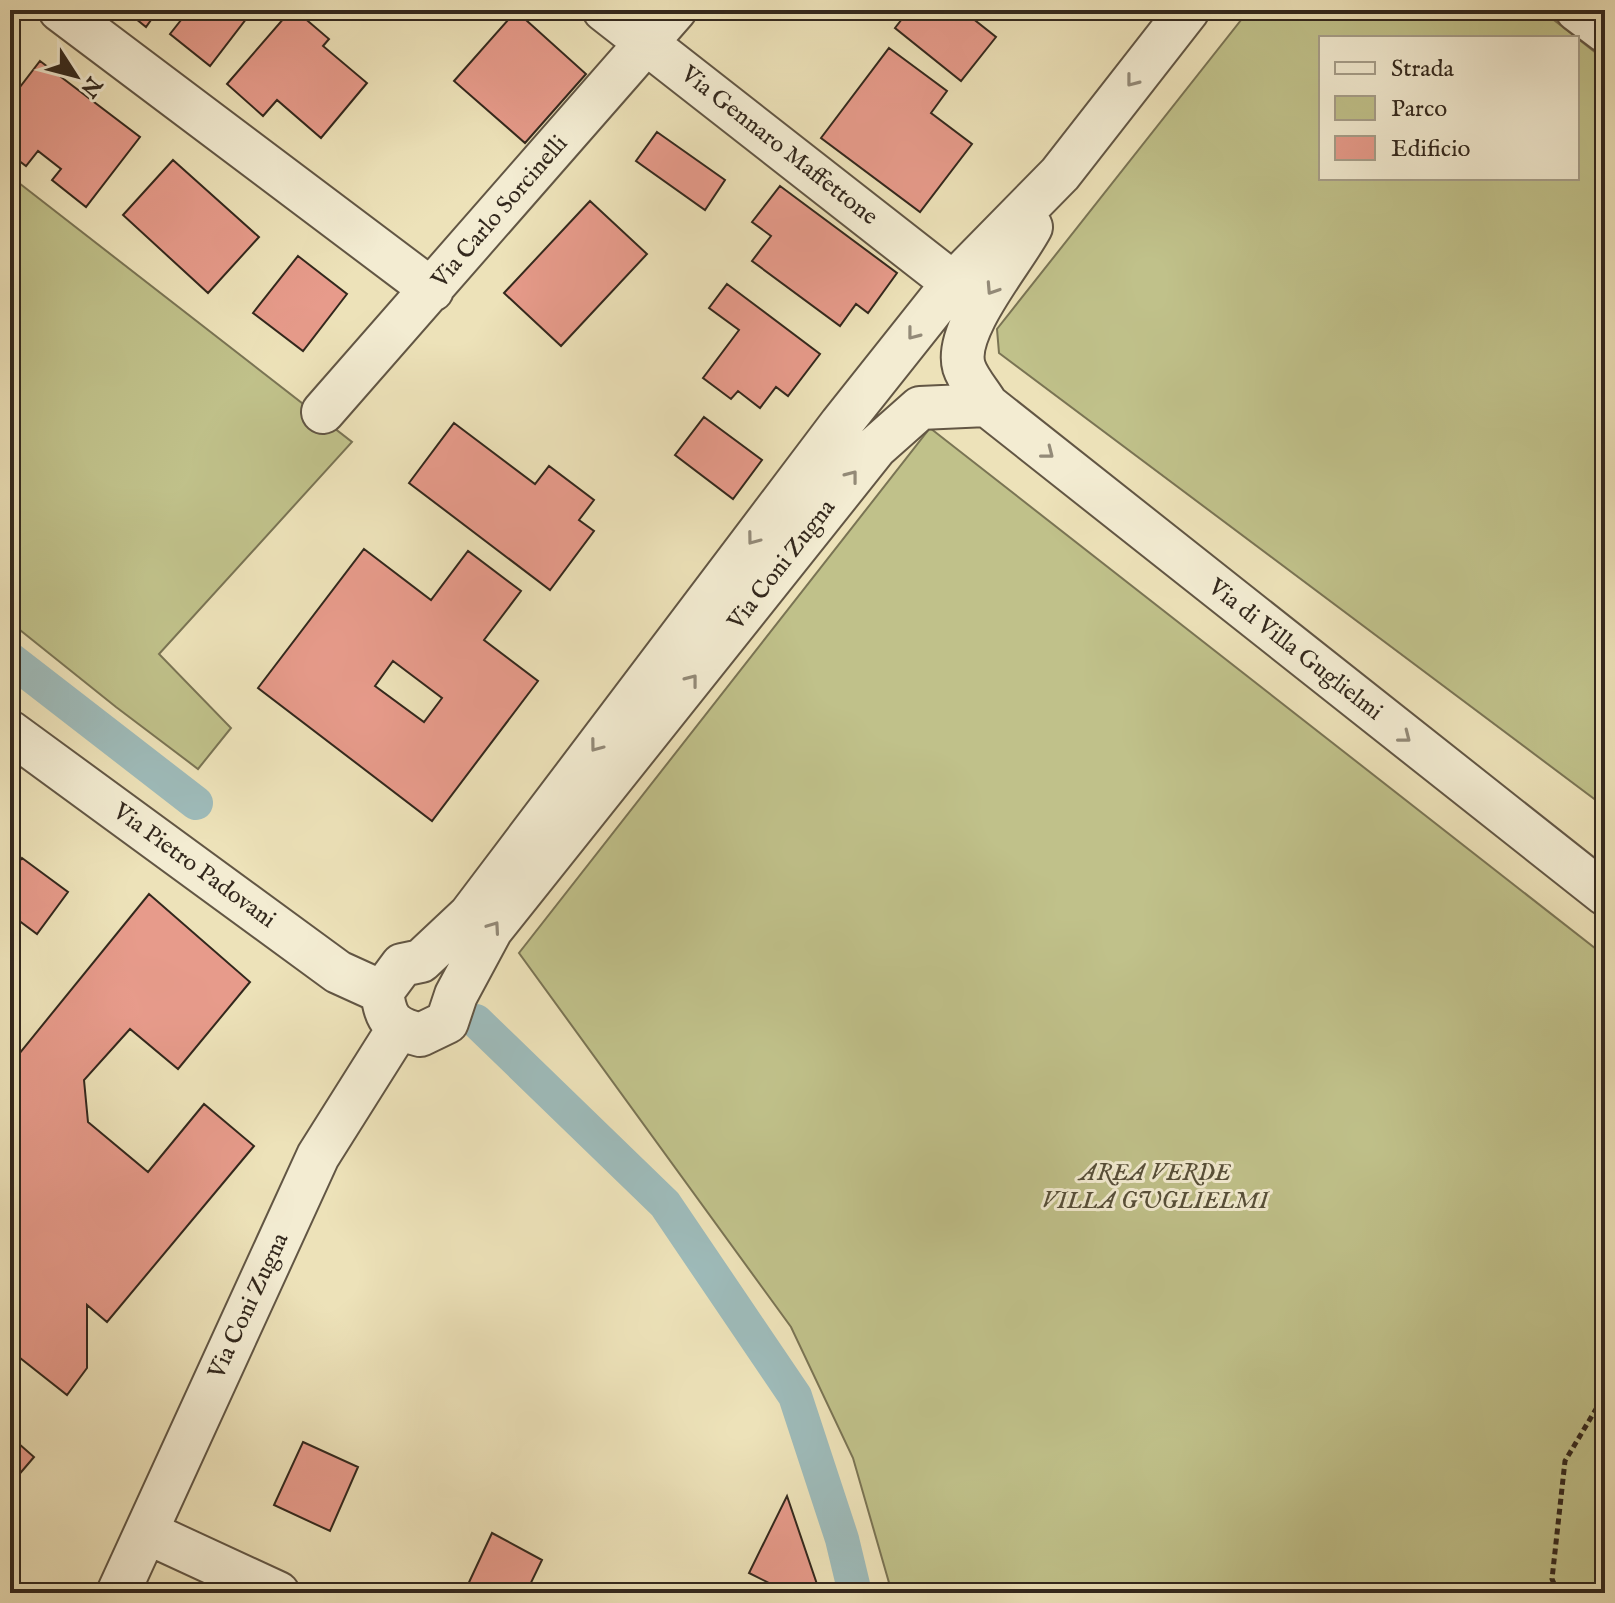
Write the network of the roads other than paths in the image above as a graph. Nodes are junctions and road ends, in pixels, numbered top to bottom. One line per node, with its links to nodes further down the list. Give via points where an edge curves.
1 (60, 10): 10 (street)
2 (604, 10): 7 (street, Via Gennaro Maffettone)
3 (675, 10): 7 (street, Via Carlo Sorcinelli)
4 (1577, 10): 6 (street)
5 (1184, 13): 8 (street, Via Coni Zugna, one-way to 8)
6 (1605, 31)
7 (648, 42): 9 (street, Via Gennaro Maffettone); 10 (street, Via Carlo Sorcinelli)
8 (1060, 174): 9 (street, Via Coni Zugna); 11 (street, Via Coni Zugna, one-way to 11, via 972,321 963,345 964,367)
9 (953, 283): 15 (street, Via Coni Zugna, one-way to 15, via 470,915)
10 (432, 290): 12 (street, Via Carlo Sorcinelli)
11 (987, 405): 14 (street, Via di Villa Guglielmi, one-way to 14); 16 (street, Via Coni Zugna, one-way to 11, via 491,930 876,447 920,408)
12 (323, 412)
13 (10, 732): 17 (street, Via Pietro Padovani)
14 (1605, 894)
15 (421, 961): 16 (street, via 443,969); 17 (street, Via Coni Zugna, via 402,965)
16 (456, 995): 17 (street, Via Coni Zugna, via 447,1022 420,1035)
17 (390, 1010): 18 (street, Via Coni Zugna)
18 (146, 1532): 19 (street, Via Coni Zugna); 20 (street)
19 (118, 1593)
20 (278, 1593)

